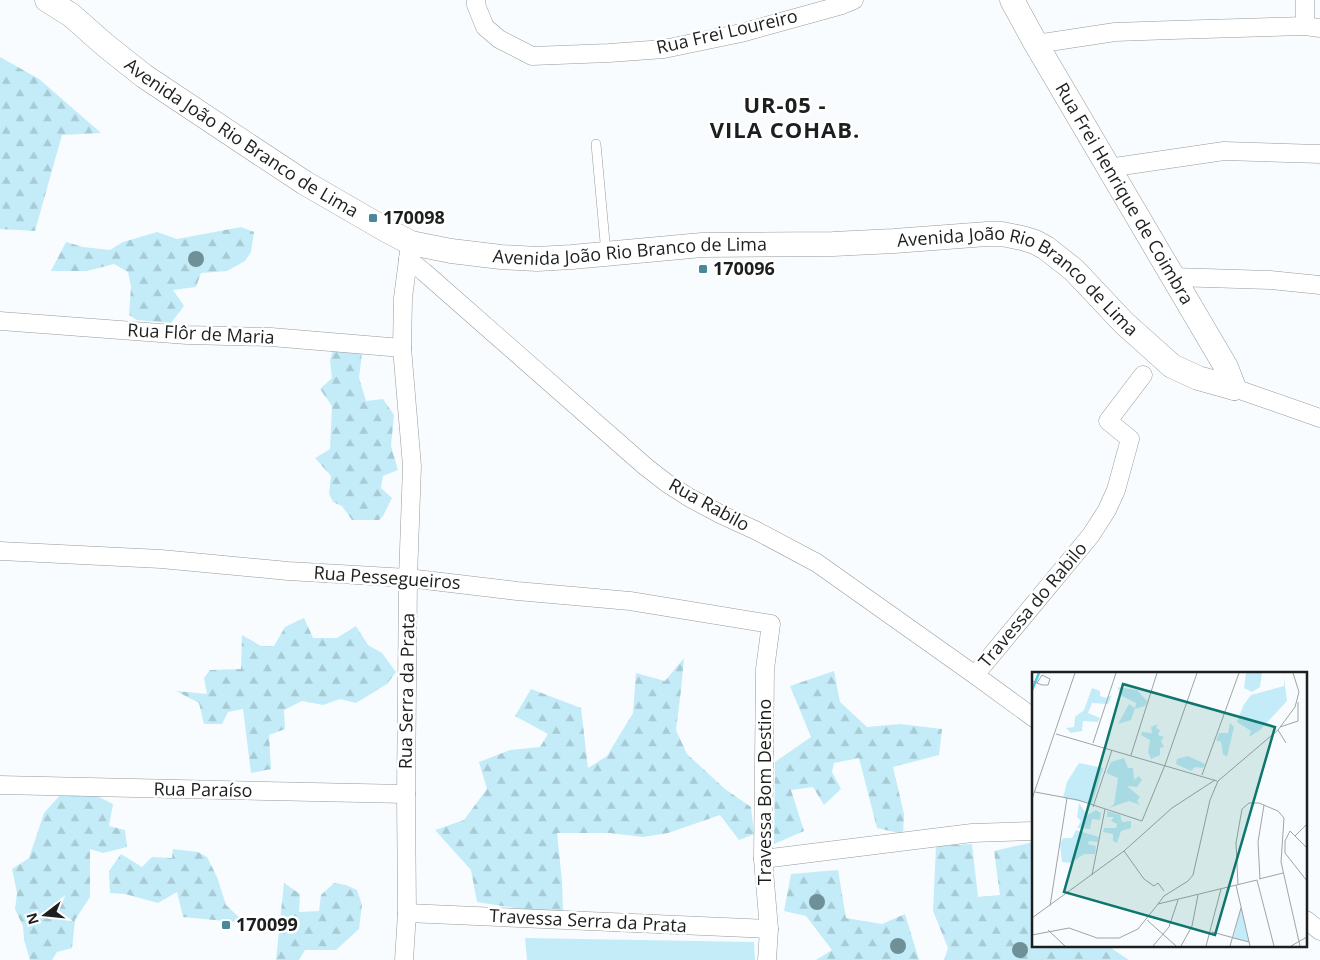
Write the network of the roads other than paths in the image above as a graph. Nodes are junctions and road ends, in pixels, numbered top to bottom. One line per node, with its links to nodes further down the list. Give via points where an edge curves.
1 (47, 0): 11 (main road, Avenida João Rio Branco de Lima, via 144,76 305,182 388,231)
2 (476, 0): 3 (street, Rua Frei Loureiro, via 485,27 499,39 532,56 664,49 740,33)
3 (854, 0)
4 (1012, 0): 7 (main road, Rua Frei Henrique de Coimbra)
5 (1305, 0): 6 (street)
6 (1312, 27): 7 (street, via 1115,32)
7 (1036, 44): 10 (main road, Rua Frei Henrique de Coimbra)
8 (596, 144): 12 (lane)
9 (1320, 154): 10 (street, via 1224,151)
10 (1108, 168): 13 (main road, Rua Frei Henrique de Coimbra)
11 (410, 251): 12 (main road, Avenida João Rio Branco de Lima, via 451,251 536,259); 16 (street, Rua Serra da Prata, via 403,298); 23 (street, Rua Rabilo, via 430,277 668,484 809,558)
12 (606, 254): 18 (main road, Avenida João Rio Branco de Lima, via 710,244 832,244 1008,235 1035,242 1074,270 1124,323 1172,366 1198,378)
13 (1173, 277): 14 (street); 18 (main road, Rua Frei Henrique de Coimbra, via 1226,367)
14 (1320, 285)
15 (0, 321): 16 (street, Rua Flôr de Maria)
16 (402, 348): 21 (street, Rua Serra da Prata, via 412,466)
17 (1143, 375): 23 (street, Travessa do Rabilo, via 1108,421 1130,439 1107,510 1091,535)
18 (1234, 388): 19 (street)
19 (1320, 418)
20 (0, 551): 21 (street, Rua Pessegueiros, via 161,559)
21 (408, 578): 22 (street, Rua Pessegueiros, via 630,602); 26 (street, Rua Serra da Prata)
22 (771, 624): 28 (street, Travessa Bom Destino, via 765,669)
23 (975, 674): 24 (street, Rua Rabilo)
24 (1032, 717)
25 (0, 785): 26 (street, Rua Paraíso)
26 (406, 794): 29 (street, Rua Serra da Prata)
27 (1032, 830): 28 (street, via 972,833)
28 (763, 859): 30 (street, Travessa Bom Destino)
29 (407, 913): 30 (street, Travessa Serra da Prata); 31 (street, Rua Serra da Prata)
30 (769, 930): 32 (street, Travessa Bom Destino)
31 (404, 960)
32 (767, 960)

